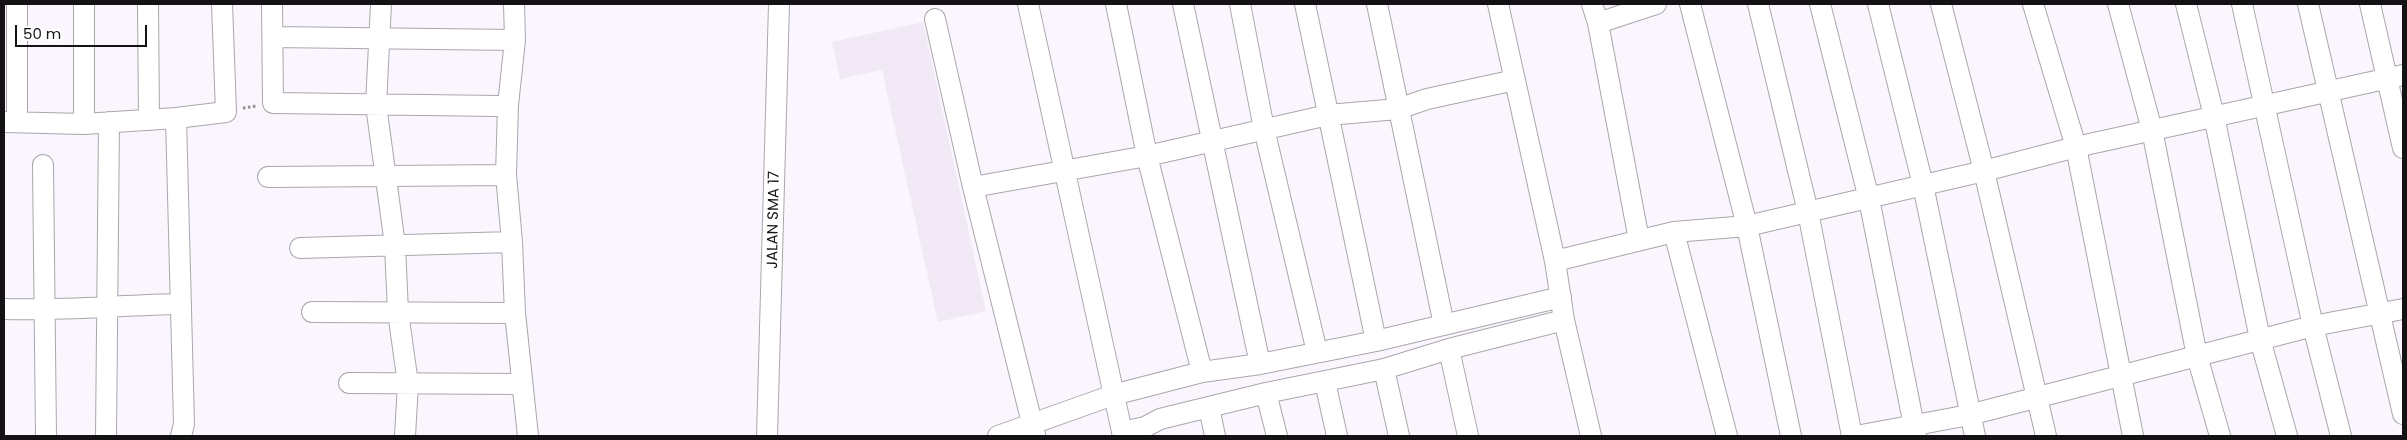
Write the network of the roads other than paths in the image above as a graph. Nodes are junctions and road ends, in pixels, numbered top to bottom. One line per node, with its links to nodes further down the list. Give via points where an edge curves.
1 (17, 4): 44 (street)
2 (84, 4): 46 (street)
3 (148, 4): 43 (street)
4 (222, 4): 42 (street, via 226,112)
5 (272, 4): 30 (street)
6 (382, 4): 31 (street)
7 (514, 4): 32 (street)
8 (779, 4): 110 (street, JALAN SMA 17)
9 (1028, 4): 54 (street)
10 (1116, 4): 52 (street)
11 (1183, 4): 49 (street)
12 (1240, 4): 47 (street)
13 (1305, 4): 40 (street)
14 (1377, 4): 39 (street)
15 (1498, 4): 34 (street)
16 (1656, 4): 28 (street)
17 (1690, 4): 63 (street)
18 (1758, 4): 62 (street)
19 (1820, 4): 61 (street)
20 (1878, 4): 59 (street)
21 (1941, 4): 55 (street)
22 (2033, 4): 50 (street)
23 (2118, 4): 48 (street)
24 (2186, 4): 41 (street)
25 (2242, 4): 38 (street)
26 (2308, 4): 35 (street)
27 (2370, 4): 33 (street)
28 (1595, 13): 65 (street)
29 (935, 19): 60 (street)
30 (273, 37): 31 (street); 36 (street, via 273,103)
31 (381, 38): 32 (street); 36 (street)
32 (514, 40): 37 (street)
33 (2395, 77): 35 (street); 51 (street)
34 (1515, 80): 39 (street, via 1427,99); 69 (street)
35 (2330, 91): 38 (street); 78 (street)
36 (376, 105): 37 (street); 57 (street)
37 (508, 105): 56 (street)
38 (2266, 106): 41 (street); 82 (street)
39 (1398, 109): 40 (street); 81 (street)
40 (1328, 115): 47 (street); 84 (street)
41 (2214, 116): 48 (street); 83 (street)
42 (176, 118): 43 (street); 71 (street)
43 (149, 120): 45 (street)
44 (10, 122): 46 (street)
45 (109, 122): 46 (street); 72 (street)
46 (84, 124)
47 (1264, 129): 49 (street); 86 (street)
48 (2152, 130): 50 (street); 87 (street)
49 (1213, 142): 52 (street); 88 (street)
50 (2076, 146): 55 (street); 91 (street)
51 (2403, 148)
52 (1147, 156): 54 (street); 90 (street)
53 (43, 165): 75 (street)
54 (1064, 172): 60 (street); 97 (street)
55 (1984, 172): 59 (street); 98 (street)
56 (506, 175): 57 (street); 66 (street)
57 (386, 176): 58 (street); 67 (street)
58 (268, 177)
59 (1923, 185): 61 (street); 101 (street)
60 (973, 187): 102 (street)
61 (1869, 199): 62 (street); 103 (street)
62 (1808, 212): 63 (street); 120 (street)
63 (1747, 226): 64 (street); 119 (street)
64 (1674, 232): 65 (street); 118 (street)
65 (1639, 240): 69 (street)
66 (512, 242): 67 (street); 79 (street)
67 (395, 245): 68 (street); 77 (street)
68 (300, 248)
69 (1555, 261): 70 (street)
70 (1561, 297): 80 (street); 81 (street)
71 (181, 304): 72 (street); 107 (street, via 184,424)
72 (107, 305): 75 (street); 106 (street)
73 (4, 309): 75 (street)
74 (2403, 309): 78 (street)
75 (44, 310): 105 (street)
76 (312, 312): 77 (street)
77 (398, 312): 79 (street); 94 (street)
78 (2378, 312): 82 (street); 100 (street)
79 (515, 313): 95 (street)
80 (1564, 320): 85 (street); 117 (street)
81 (1444, 325): 84 (street)
82 (2313, 326): 83 (street); 127 (street)
83 (2260, 339): 87 (street); 126 (street)
84 (1376, 341): 86 (street)
85 (1448, 349): 89 (street); 116 (street)
86 (1317, 352): 88 (street)
87 (2197, 356): 91 (street); 125 (street)
88 (1260, 364): 90 (street)
89 (1384, 369): 92 (street); 115 (street)
90 (1202, 372): 97 (street)
91 (2122, 375): 98 (street); 124 (street)
92 (1325, 382): 96 (street); 114 (street)
93 (349, 383): 94 (street)
94 (408, 384): 95 (street); 108 (street)
95 (522, 384): 109 (street)
96 (1266, 393): 99 (street); 113 (street)
97 (1113, 396): 102 (street); 104 (street)
98 (2037, 398): 101 (street); 123 (street)
99 (1209, 407): 104 (street, via 1160,419); 112 (street)
100 (2403, 414)
101 (1969, 415): 103 (street); 122 (street)
102 (1034, 430): 111 (street)
103 (1915, 431): 121 (street)
104 (1123, 434)
105 (46, 436)
106 (106, 436)
107 (181, 436)
108 (405, 436)
109 (528, 436)
110 (767, 436)
111 (998, 436)
112 (1215, 436)
113 (1277, 436)
114 (1337, 436)
115 (1399, 436)
116 (1468, 436)
117 (1591, 436)
118 (1727, 436)
119 (1791, 436)
120 (1852, 436)
121 (1856, 436)
122 (1975, 436)
123 (2046, 436)
124 (2133, 436)
125 (2220, 436)
126 (2287, 436)
127 (2341, 436)

